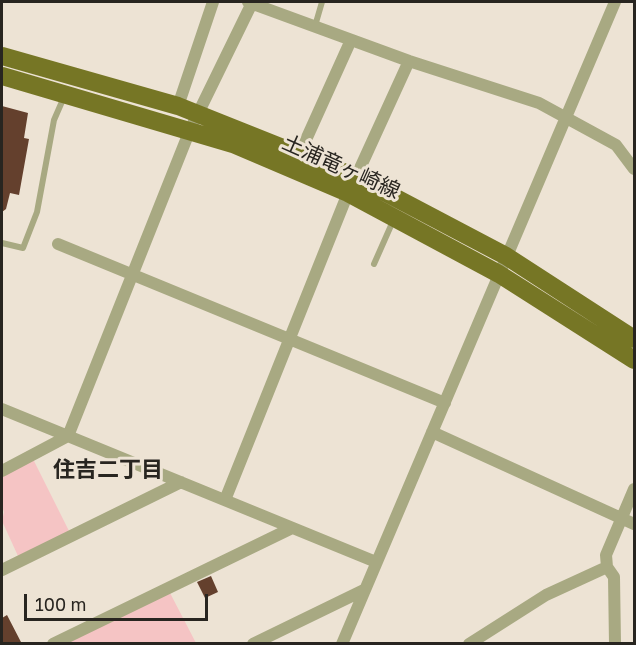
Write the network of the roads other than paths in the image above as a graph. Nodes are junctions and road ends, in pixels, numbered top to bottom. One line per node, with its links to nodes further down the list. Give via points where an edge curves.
1 (213, 2): 13 (street)
2 (251, 2): 5 (street); 14 (street)
3 (322, 2): 5 (lane)
4 (615, 2): 15 (street)
5 (315, 26): 6 (street)
6 (351, 40): 10 (street); 17 (street)
7 (2, 51): 9 (main road)
8 (2, 56): 9 (main road, 土浦竜ヶ崎線)
9 (26, 61): 13 (main road, 土浦竜ヶ崎線)
10 (409, 61): 15 (street, via 539,103); 19 (street)
11 (2, 78): 12 (main road, 土浦竜ヶ崎線)
12 (65, 94): 16 (main road, 土浦竜ヶ崎線); 21 (lane, via 54,120 37,212 23,248)
13 (178, 106): 14 (main road, 土浦竜ヶ崎線)
14 (200, 113): 16 (street); 17 (main road, 土浦竜ヶ崎線)
15 (566, 117): 18 (street, via 616,145); 23 (street)
16 (190, 130): 19 (main road, 土浦竜ヶ崎線); 26 (street)
17 (300, 153): 19 (main road, 土浦竜ヶ崎線)
18 (634, 169)
19 (352, 185): 20 (main road, 土浦竜ヶ崎線); 23 (main road, 土浦竜ヶ崎線); 27 (street)
20 (395, 217): 24 (lane); 25 (main road, 土浦竜ヶ崎線)
21 (2, 243)
22 (58, 244): 26 (street)
23 (506, 256): 25 (street); 28 (main road, 土浦竜ヶ崎線)
24 (374, 264)
25 (499, 274): 29 (main road, 土浦竜ヶ崎線); 30 (street)
26 (133, 276): 27 (street); 33 (street)
27 (289, 339): 30 (street); 37 (street)
28 (634, 339)
29 (634, 360)
30 (445, 403): 32 (street)
31 (2, 409): 33 (street)
32 (432, 432): 38 (street); 41 (street)
33 (68, 436): 34 (street); 35 (street)
34 (2, 471)
35 (181, 482): 37 (street); 43 (street)
36 (634, 489): 38 (street)
37 (225, 500): 40 (street)
38 (622, 516): 39 (street); 42 (street, via 606,555)
39 (634, 524)
40 (292, 528): 41 (street); 45 (street)
41 (376, 562): 44 (street)
42 (607, 567): 48 (street, via 546,595); 49 (street, via 614,577)
43 (2, 570)
44 (364, 590): 46 (street); 47 (street)
45 (53, 644)
46 (254, 644)
47 (342, 644)
48 (469, 644)
49 (615, 644)

